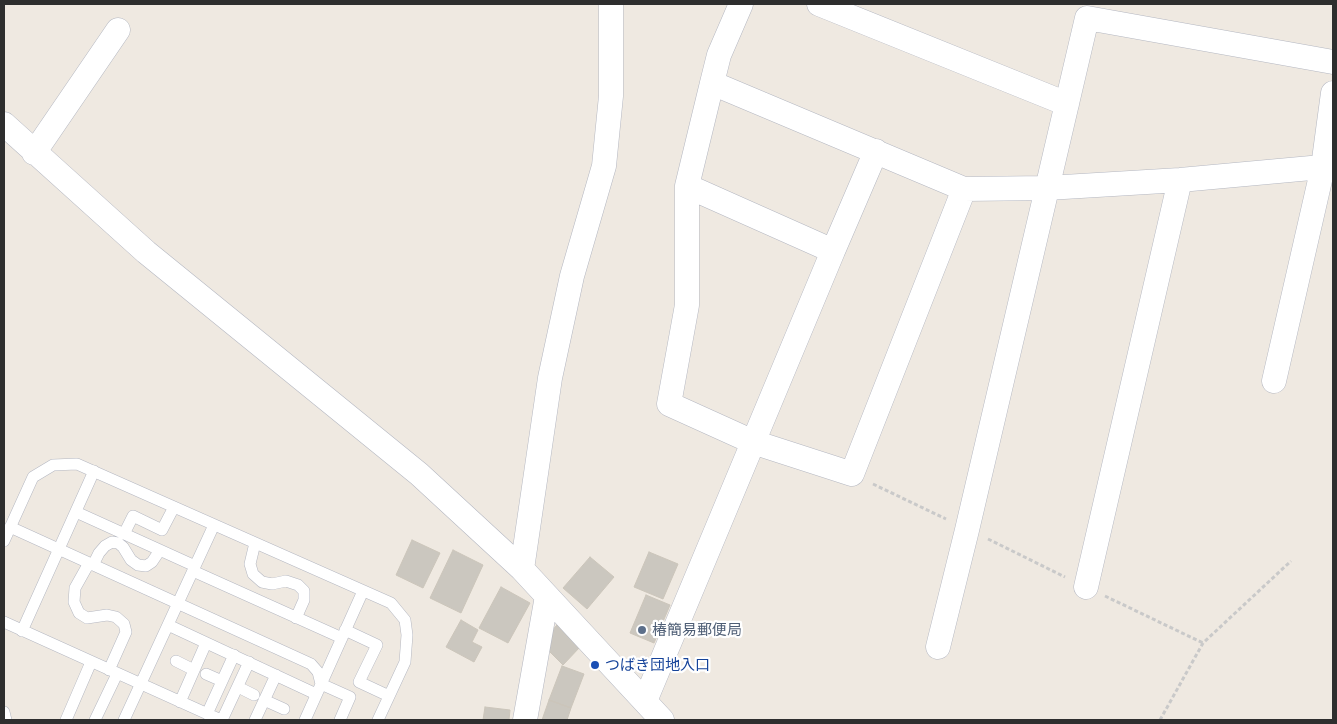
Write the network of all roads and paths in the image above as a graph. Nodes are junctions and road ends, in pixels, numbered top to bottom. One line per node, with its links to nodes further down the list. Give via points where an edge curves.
1 (611, 4): 36 (street, via 611,96 604,166 572,276 550,378)
2 (741, 4): 7 (street, via 719,55)
3 (819, 4): 9 (street)
4 (1089, 11): 6 (street); 9 (street)
5 (118, 30): 12 (street)
6 (1333, 62)
7 (712, 83): 11 (street); 15 (street)
8 (1333, 94): 13 (street)
9 (1067, 104): 16 (street)
10 (4, 124): 12 (street)
11 (876, 151): 17 (street); 18 (street)
12 (34, 153): 36 (street, via 146,252 419,474)
13 (1328, 166): 14 (street); 19 (street)
14 (1180, 180): 16 (street); 37 (street)
15 (687, 186): 18 (street); 20 (street, via 687,305 669,404)
16 (1047, 188): 17 (street); 27 (street)
17 (964, 189): 22 (street)
18 (833, 251): 20 (street)
19 (1274, 380)
20 (753, 442): 22 (street); 63 (street)
21 (94, 471): 23 (lane); 24 (lane); 26 (lane, via 77,464 53,466 33,477)
22 (852, 474): 27 (path)
23 (174, 507): 25 (lane); 28 (lane, via 162,530 133,516)
24 (76, 512): 28 (lane); 31 (lane)
25 (214, 524): 30 (lane); 35 (lane)
26 (10, 527): 29 (lane); 31 (lane)
27 (967, 530): 37 (path); 48 (street)
28 (124, 534): 32 (lane)
29 (4, 541)
30 (256, 543): 38 (lane); 41 (lane, via 250,564 253,574 262,582 286,581 304,591 304,600)
31 (59, 549): 34 (lane); 44 (lane)
32 (160, 550): 34 (lane, via 152,562 146,566 138,565 123,547 112,542); 35 (lane)
33 (1291, 561): 47 (path)
34 (91, 564): 40 (lane); 54 (lane, via 75,588 74,602 79,613 87,618 107,615 124,624 126,632)
35 (194, 568): 40 (lane); 41 (lane)
36 (522, 569): 39 (street)
37 (1086, 587): 47 (path)
38 (363, 591): 45 (lane); 61 (lane, via 391,603 405,620 408,636 405,662)
39 (547, 596): 63 (street); 77 (street)
40 (178, 603): 43 (lane); 60 (lane, via 311,664 318,672)
41 (296, 618): 45 (lane)
42 (4, 622): 44 (lane)
43 (168, 625): 46 (lane); 58 (lane)
44 (22, 630): 50 (lane)
45 (343, 634): 60 (lane); 61 (lane, via 377,645 359,682)
46 (206, 643): 49 (lane); 53 (lane)
47 (1203, 643): 79 (path)
48 (938, 647)
49 (234, 656): 52 (lane); 57 (lane)
50 (91, 662): 54 (lane); 69 (lane)
51 (176, 662): 53 (lane)
52 (249, 662): 56 (lane); 59 (lane)
53 (194, 670): 64 (lane)
54 (113, 672): 58 (lane); 70 (lane)
55 (206, 674): 57 (lane)
56 (276, 675): 60 (lane); 62 (lane)
57 (222, 681): 67 (lane)
58 (141, 684): 64 (lane); 71 (lane)
59 (238, 687): 62 (lane); 72 (lane)
60 (319, 689): 74 (lane); 75 (lane, via 350,697)
61 (389, 696): 76 (lane)
62 (259, 697): 65 (lane); 73 (lane)
63 (645, 701): 78 (street)
64 (180, 702): 67 (lane)
65 (284, 709)
66 (4, 712): 68 (lane)
67 (199, 715): 72 (lane)
68 (6, 720)
69 (66, 720)
70 (95, 720)
71 (124, 720)
72 (222, 720)
73 (255, 720)
74 (305, 720)
75 (340, 720)
76 (378, 720)
77 (525, 720)
78 (662, 720)
79 (1160, 720)

